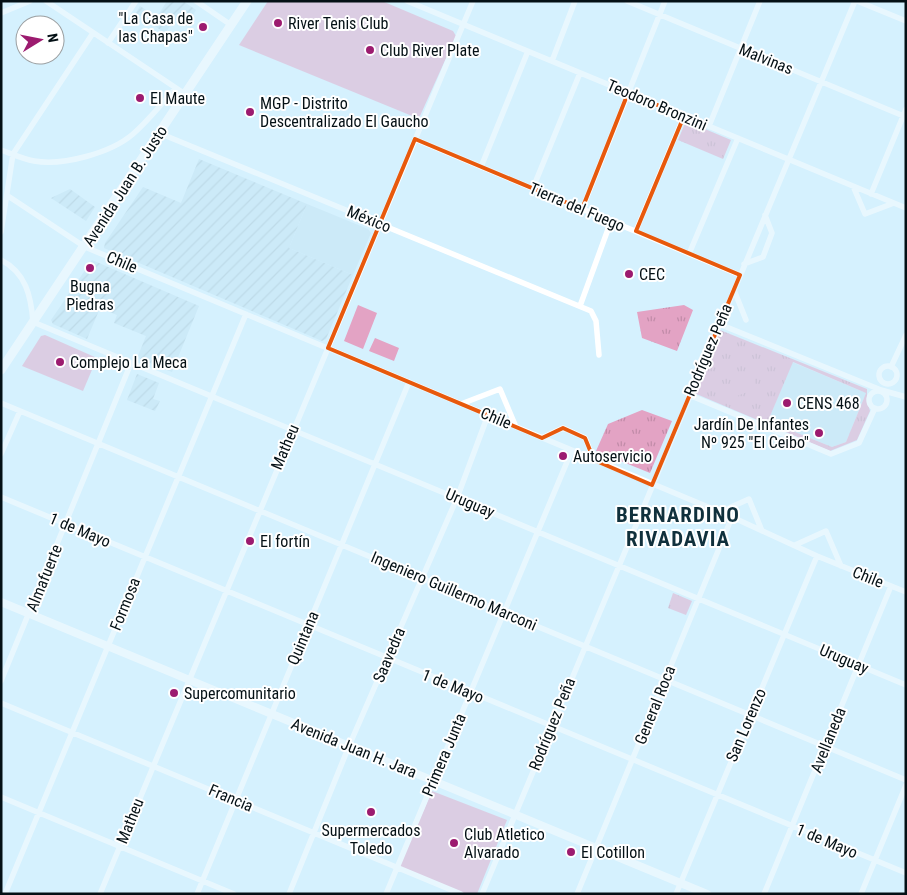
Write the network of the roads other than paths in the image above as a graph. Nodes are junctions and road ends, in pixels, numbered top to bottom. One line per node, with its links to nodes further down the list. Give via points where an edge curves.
1 (30, 1): 13 (street)
2 (46, 1): 18 (street)
3 (136, 1): 19 (street)
4 (196, 1): 17 (street)
5 (247, 1): 17 (main road, Avenida Juan B. Justo)
6 (407, 1): 16 (street, Teodoro Bronzini)
7 (473, 1): 16 (street, Matheu)
8 (575, 1): 22 (street)
9 (627, 1): 14 (street, Malvinas)
10 (665, 1): 14 (street)
11 (760, 1): 20 (street)
12 (856, 1): 15 (street); 24 (street, Rodríguez Peña)
13 (1, 13)
14 (660, 15): 20 (street, Malvinas); 26 (street)
15 (906, 21)
16 (463, 24): 21 (street, Teodoro Bronzini); 34 (street, Matheu)
17 (231, 25): 27 (main road, Avenida Juan B. Justo)
18 (93, 33): 19 (street); 36 (street)
19 (108, 43): 25 (street)
20 (741, 49): 24 (street, Malvinas); 31 (street)
21 (528, 51): 22 (street, Teodoro Bronzini); 38 (street)
22 (552, 61): 23 (street, Teodoro Bronzini)
23 (580, 73): 26 (street, Teodoro Bronzini); 40 (street)
24 (821, 82): 30 (street, Malvinas); 37 (street, Rodríguez Peña)
25 (176, 88): 27 (street); 36 (street, via 133,134 95,153 45,162)
26 (628, 93): 29 (street, Teodoro Bronzini); 45 (street)
27 (185, 94): 32 (main road, Avenida Juan B. Justo)
28 (906, 109): 30 (street)
29 (684, 116): 31 (street, Teodoro Bronzini); 49 (street)
30 (904, 117): 41 (street)
31 (709, 126): 33 (street, Teodoro Bronzini)
32 (159, 133): 48 (street, México); 51 (main road, Avenida Juan B. Justo)
33 (738, 138): 37 (street, Teodoro Bronzini); 52 (street)
34 (415, 139): 38 (street, Tierra del Fuego); 48 (street, Matheu)
35 (1, 150): 36 (street)
36 (13, 154): 42 (street)
37 (788, 159): 39 (street, Teodoro Bronzini); 46 (street, Rodríguez Peña)
38 (482, 167): 40 (street, Tierra del Fuego)
39 (854, 186): 41 (street, Teodoro Bronzini); 43 (street, via 865,214)
40 (532, 188): 45 (street, Tierra del Fuego)
41 (871, 194): 43 (street, Teodoro Bronzini)
42 (8, 196): 50 (street); 51 (street, Chile)
43 (894, 203): 44 (street, Teodoro Bronzini)
44 (906, 208)
45 (582, 209): 47 (street, Tierra del Fuego)
46 (765, 215): 54 (street, Rodríguez Peña); 54 (street, via 772,233 763,257)
47 (611, 221): 49 (street, Tierra del Fuego); 57 (street)
48 (380, 224): 57 (street, México); 63 (street, Matheu)
49 (636, 231): 52 (street, Tierra del Fuego)
50 (1, 232)
51 (85, 247): 58 (street, Chile); 60 (main road, Avenida Juan B. Justo)
52 (689, 254): 55 (street, Tierra del Fuego)
53 (1, 260): 60 (street, via 25,283)
54 (744, 264): 55 (street, Rodríguez Peña)
55 (740, 275): 56 (street, Rodríguez Peña)
56 (734, 290): 59 (street); 61 (street, Rodríguez Peña)
57 (580, 306): 64 (street, via 594,313)
58 (246, 314): 63 (street, Chile); 72 (street, Formosa)
59 (746, 320)
60 (34, 322): 65 (street, Uruguay); 67 (main road, Avenida Juan B. Justo)
61 (719, 324): 70 (street); 71 (street, Rodríguez Peña)
62 (906, 335): 66 (street)
63 (328, 348): 68 (street, Chile); 80 (street, Matheu)
64 (599, 355)
65 (131, 363): 72 (street, Uruguay); 82 (street, Almafuerte)
66 (891, 367): 69 (street, via 881,370 880,379); 69 (street, via 896,371 896,379 889,384)
67 (1, 370)
68 (409, 382): 75 (street, Chile); 86 (street, Quintana)
69 (884, 383): 70 (street)
70 (881, 391): 73 (street); 76 (street, via 886,398 885,403); 76 (street, via 869,397)
71 (690, 395): 76 (street, via 831,454 859,443); 88 (street, Rodríguez Peña)
72 (211, 396): 80 (street, Uruguay); 87 (street, Formosa)
73 (906, 397)
74 (1, 403): 77 (street, Ingeniero Guillermo Marconi)
75 (461, 404): 78 (street, Chile); 79 (street, via 500,389)
76 (875, 408)
77 (20, 411): 82 (street, Ingeniero Guillermo Marconi); 84 (street)
78 (488, 415): 79 (street, Chile); 90 (street, Saavedra)
79 (516, 427): 81 (street, Chile)
80 (292, 430): 86 (street, Uruguay); 91 (street, Matheu)
81 (542, 438): 83 (street, Chile); 85 (street, via 563,428 585,438)
82 (98, 443): 87 (street, Ingeniero Guillermo Marconi); 94 (street, Almafuerte)
83 (572, 450): 85 (street, Chile); 96 (street, Primera Junta)
84 (1, 454)
85 (594, 460): 88 (street, Chile)
86 (375, 464): 90 (street, Uruguay); 97 (street, Quintana)
87 (178, 476): 91 (street, Ingeniero Guillermo Marconi); 100 (street, Formosa)
88 (652, 485): 92 (street, Chile); 101 (street, Rodríguez Peña)
89 (1, 497): 94 (street, 1 de Mayo)
90 (457, 498): 96 (street, Uruguay); 103 (street, Saavedra)
91 (259, 510): 97 (street, Ingeniero Guillermo Marconi); 105 (street, Matheu)
92 (720, 512): 93 (street, Chile); 95 (street, via 749,499)
93 (732, 517): 95 (street, Chile); 107 (street, General Roca)
94 (66, 524): 100 (street, 1 de Mayo); 110 (street, Almafuerte)
95 (762, 531): 98 (street, Chile)
96 (539, 533): 101 (street, Uruguay); 109 (street, Primera Junta)
97 (342, 545): 103 (street, Ingeniero Guillermo Marconi); 111 (street, Quintana)
98 (795, 546): 99 (street, Chile); 102 (street, via 826,531)
99 (817, 556): 102 (street, Chile); 112 (street, San Lorenzo)
100 (144, 557): 105 (street, 1 de Mayo); 113 (street, Formosa)
101 (619, 565): 107 (street, Uruguay); 114 (street, Rodríguez Peña)
102 (841, 566): 104 (street, Chile)
103 (422, 577): 109 (street, Ingeniero Guillermo Marconi); 115 (street, Saavedra)
104 (891, 586): 106 (street, Chile); 116 (street, Avellaneda)
105 (226, 591): 111 (street, 1 de Mayo); 117 (street, Matheu)
106 (906, 592)
107 (699, 598): 112 (street, Uruguay); 118 (street, General Roca)
108 (1, 602): 110 (main road, Avenida Juan H. Jara)
109 (503, 612): 114 (street, Ingeniero Guillermo Marconi); 121 (street, Primera Junta)
110 (29, 613): 113 (main road, Avenida Juan H. Jara); 119 (street, Almafuerte)
111 (308, 625): 115 (street, 1 de Mayo); 123 (street, Quintana)
112 (784, 634): 116 (street, Uruguay); 124 (street, San Lorenzo)
113 (108, 646): 117 (main road, Avenida Juan H. Jara); 126 (street, Formosa)
114 (584, 646): 118 (street, Ingeniero Guillermo Marconi); 125 (street, Rodríguez Peña)
115 (387, 659): 121 (street, 1 de Mayo); 127 (street, Saavedra)
116 (859, 665): 120 (street, Uruguay); 128 (street, Avellaneda)
117 (189, 680): 123 (main road, Avenida Juan H. Jara); 130 (street, Matheu)
118 (665, 680): 124 (street, Ingeniero Guillermo Marconi); 129 (street, General Roca)
119 (1, 681)
120 (906, 685)
121 (470, 692): 125 (street, 1 de Mayo); 131 (street, Primera Junta)
122 (1, 703): 126 (street, Francia)
123 (272, 714): 127 (main road, Avenida Juan H. Jara); 136 (street, Quintana)
124 (750, 715): 128 (street, Ingeniero Guillermo Marconi); 134 (street, San Lorenzo)
125 (551, 726): 129 (street, 1 de Mayo); 138 (street, Rodríguez Peña)
126 (72, 732): 130 (street, Francia); 137 (street, Formosa)
127 (349, 746): 131 (main road, Avenida Juan H. Jara); 140 (street, Saavedra)
128 (825, 746): 132 (street, Ingeniero Guillermo Marconi); 139 (street, Avellaneda)
129 (632, 760): 134 (street, 1 de Mayo); 142 (street, General Roca)
130 (153, 766): 136 (street, Francia); 141 (street, Matheu)
131 (433, 780): 138 (main road, Avenida Juan H. Jara); 144 (street, Primera Junta)
132 (906, 780)
133 (906, 785): 143 (street)
134 (717, 795): 139 (street, 1 de Mayo); 147 (street, San Lorenzo)
135 (1, 797): 137 (street)
136 (236, 800): 140 (street, Francia); 146 (street, Quintana)
137 (39, 812): 141 (street); 148 (street, Formosa)
138 (515, 814): 142 (main road, Avenida Juan H. Jara); 155 (street, Rodríguez Peña)
139 (792, 826): 143 (street, 1 de Mayo); 159 (street, Avellaneda)
140 (314, 832): 144 (street, Francia); 152 (street, Saavedra)
141 (120, 846): 146 (street); 149 (street, Matheu)
142 (596, 848): 147 (main road, Avenida Juan H. Jara); 156 (street, General Roca)
143 (874, 860): 145 (street, 1 de Mayo); 160 (street)
144 (397, 867): 153 (street, Primera Junta); 154 (street, Francia)
145 (906, 874)
146 (202, 880): 150 (street, Quintana); 151 (street)
147 (680, 883): 157 (street, San Lorenzo); 158 (main road, Avenida Juan H. Jara)
148 (3, 893)
149 (100, 894)
150 (197, 894)
151 (234, 894)
152 (289, 894)
153 (386, 894)
154 (461, 894)
155 (482, 894)
156 (577, 894)
157 (676, 894)
158 (707, 894)
159 (764, 894)
160 (861, 894)

